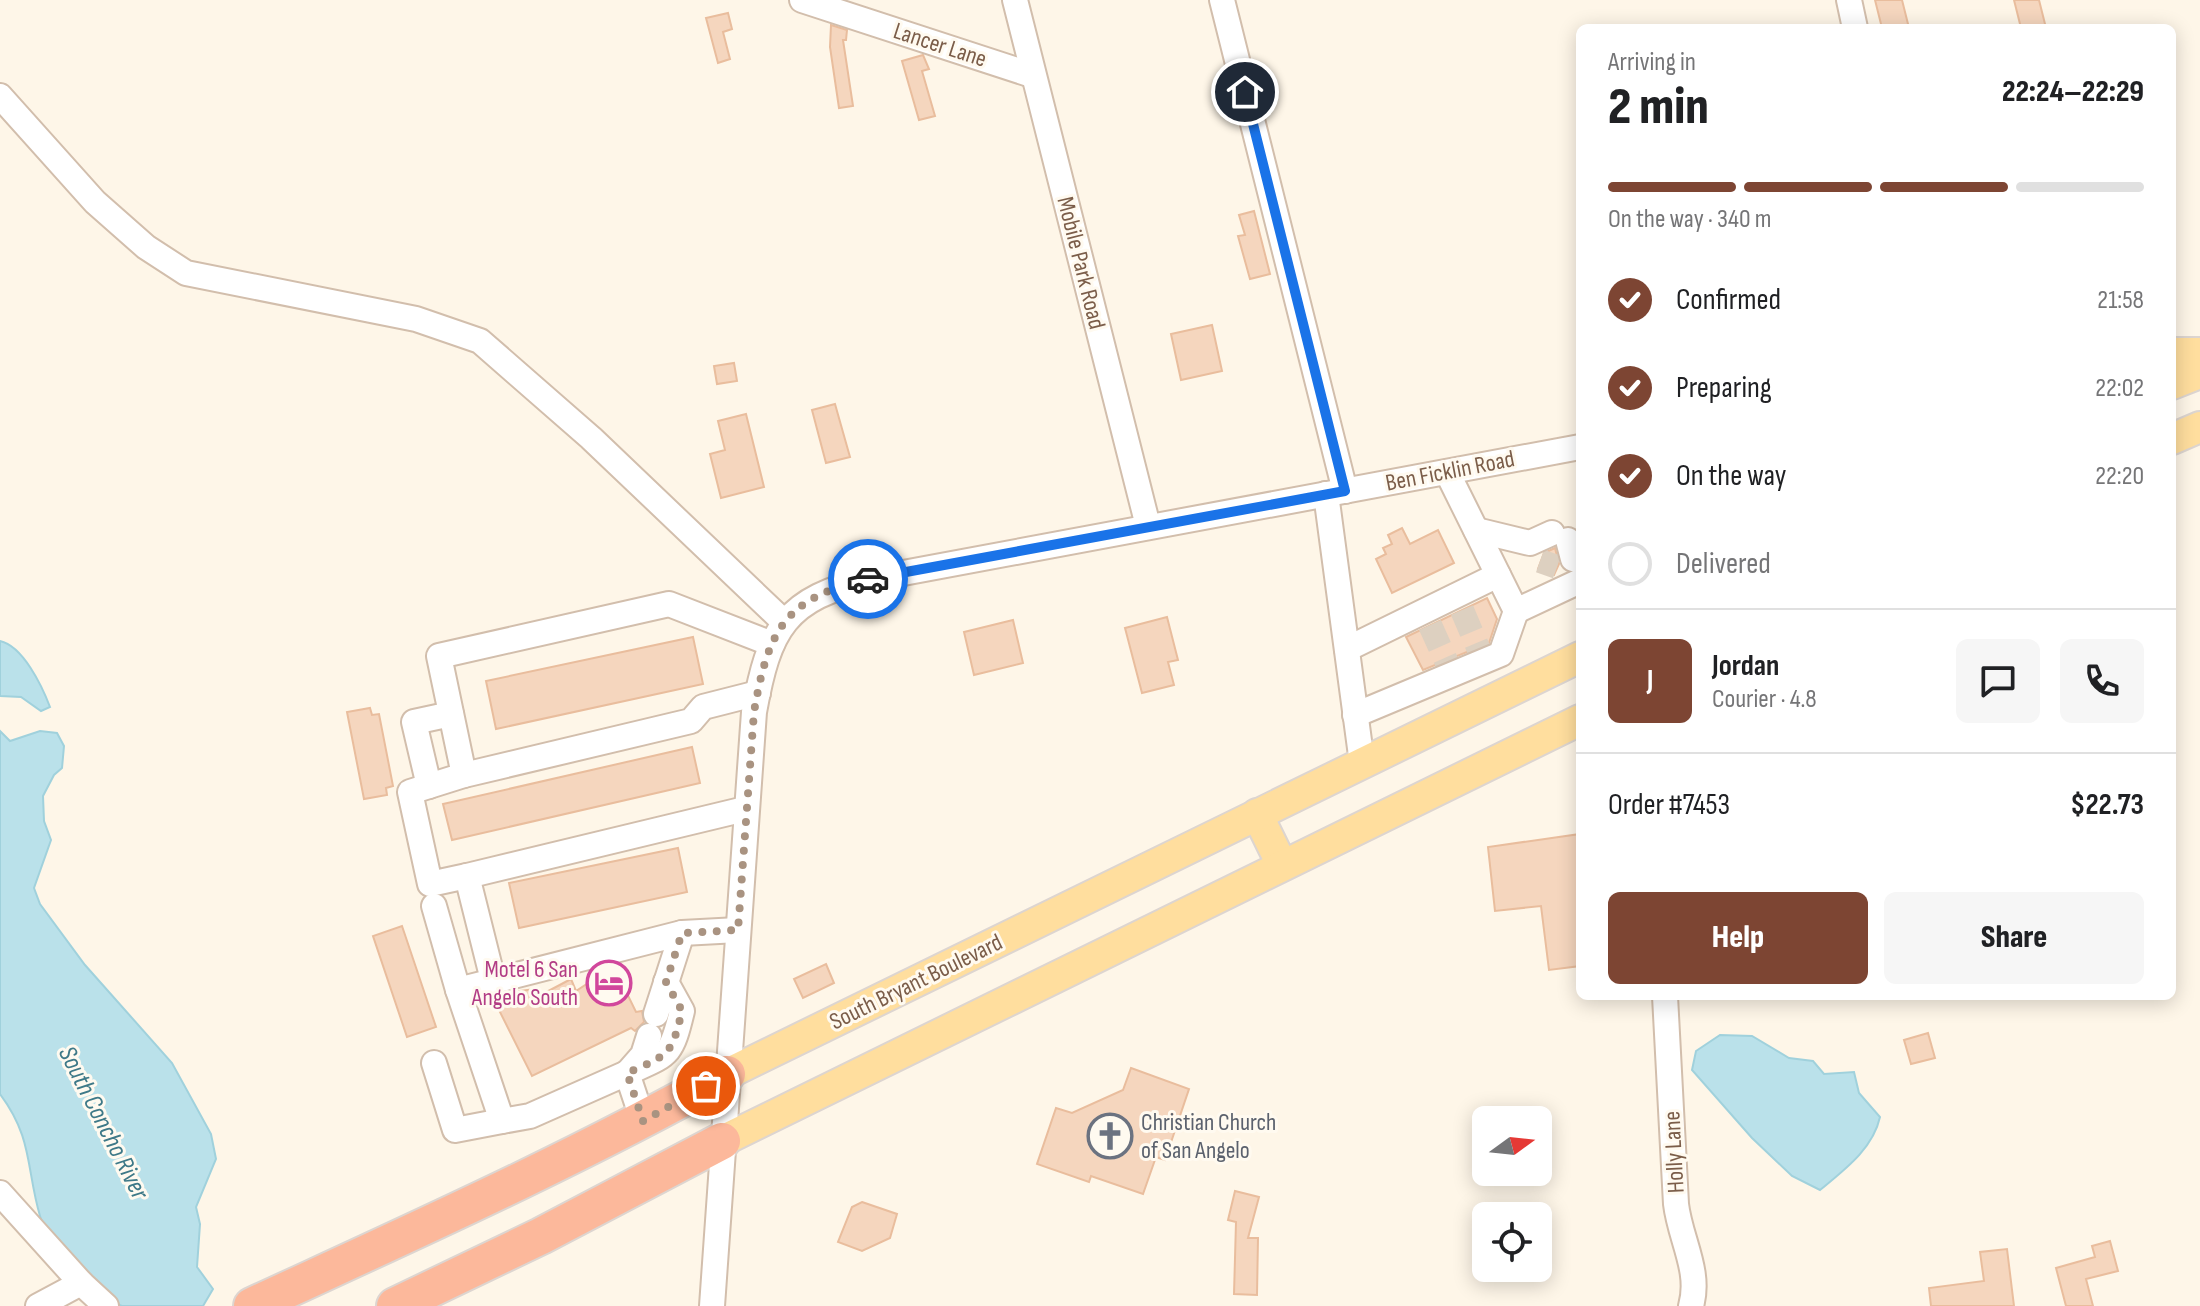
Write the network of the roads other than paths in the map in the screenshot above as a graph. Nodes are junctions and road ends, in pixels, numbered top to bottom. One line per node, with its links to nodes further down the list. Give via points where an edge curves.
1 (802, 0): 6 (street, Lancer Lane)
2 (1015, 0): 6 (street, Mobile Park Road)
3 (1222, 0): 16 (street)
4 (1849, 0): 5 (street)
5 (1854, 24)
6 (1032, 75): 17 (street, Mobile Park Road)
7 (0, 96): 22 (street, via 95,202 146,247 186,273 416,319 480,341 591,438)
8 (2176, 353): 9 (main road)
9 (2200, 353)
10 (2200, 373): 11 (main road)
11 (2176, 382)
12 (2200, 427): 13 (main road)
13 (2176, 437)
14 (1576, 450): 15 (street, Ben Ficklin Road)
15 (1447, 472): 16 (street, Ben Ficklin Road); 18 (street)
16 (1336, 492): 17 (street, Ben Ficklin Road); 24 (street)
17 (1148, 526): 22 (street, Ben Ficklin Road, via 853,583 819,595)
18 (1476, 530): 19 (street); 20 (street)
19 (1559, 555): 21 (street)
20 (1498, 575): 21 (street); 24 (street, via 1459,603)
21 (1516, 611): 25 (street, via 1501,654)
22 (783, 621): 23 (street, Ben Ficklin Road)
23 (772, 644): 27 (street, Ben Ficklin Road); 29 (street, via 669,604 439,656)
24 (1347, 649): 30 (street)
25 (1482, 656): 28 (street); 30 (street)
26 (1576, 659): 28 (main road, South Bryant Boulevard)
27 (758, 693): 33 (street, via 703,707 691,721); 35 (street, Ben Ficklin Road)
28 (1499, 697): 32 (main road, South Bryant Boulevard)
29 (451, 714): 33 (street); 34 (street, via 414,722)
30 (1355, 715): 32 (street)
31 (1576, 722): 37 (main road)
32 (1362, 763): 36 (main road, South Bryant Boulevard)
33 (464, 775): 34 (street)
34 (429, 786): 38 (street, via 410,792 430,884)
35 (745, 809): 38 (street); 40 (street, Ben Ficklin Road)
36 (1257, 814): 37 (main road); 48 (main road, South Bryant Boulevard)
37 (1282, 865): 51 (main road)
38 (467, 876): 42 (street)
39 (434, 906): 44 (street)
40 (738, 930): 41 (street); 48 (street, Ben Ficklin Road)
41 (682, 933): 42 (street); 43 (street)
42 (493, 980): 44 (street)
43 (666, 982): 47 (street, via 643,1055); 47 (street, via 682,1011 674,1044 665,1056)
44 (458, 990): 49 (street)
45 (1665, 1000): 59 (street, Holly Lane, via 1676,1204 1693,1268)
46 (434, 1063): 49 (street, via 455,1130)
47 (627, 1073): 49 (street, via 530,1116); 50 (street)
48 (727, 1074): 50 (highway, South Bryant Boulevard); 51 (street, Ben Ficklin Road)
49 (502, 1121)
50 (643, 1121): 56 (highway, South Bryant Boulevard)
51 (722, 1141): 57 (highway); 58 (street, Ben Ficklin Road)
52 (0, 1193): 53 (street)
53 (81, 1283): 54 (street); 55 (street)
54 (41, 1305)
55 (106, 1306)
56 (252, 1306)
57 (395, 1306)
58 (712, 1306)
59 (1691, 1306)

